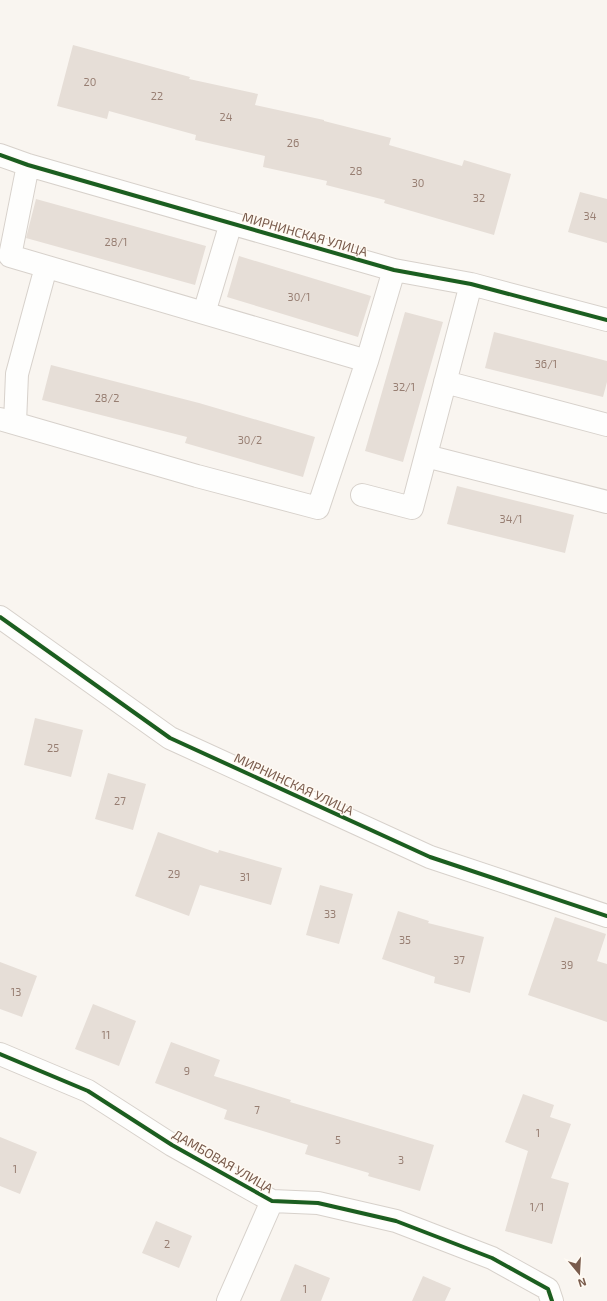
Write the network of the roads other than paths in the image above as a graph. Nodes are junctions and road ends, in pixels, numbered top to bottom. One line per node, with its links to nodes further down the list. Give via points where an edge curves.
1 (0, 155): 2 (street, МИРНИНСКАЯ УЛИЦА)
2 (28, 165): 3 (street, МИРНИНСКАЯ УЛИЦА); 4 (street, via 10,256)
3 (231, 223): 5 (street, МИРНИНСКАЯ УЛИЦА); 7 (street)
4 (46, 267): 7 (street); 11 (street)
5 (394, 270): 6 (street, МИРНИНСКАЯ УЛИЦА); 9 (street)
6 (471, 284): 8 (street, МИРНИНСКАЯ УЛИЦА); 10 (street)
7 (204, 313): 9 (street)
8 (607, 320)
9 (367, 361): 11 (street, via 318,508)
10 (446, 382): 12 (street); 13 (street)
11 (7, 421)
12 (607, 425)
13 (426, 456): 14 (street, via 412,508); 15 (street)
14 (362, 495)
15 (607, 502)
16 (0, 617): 17 (street, МИРНИНСКАЯ УЛИЦА, via 170,738 430,857)
17 (607, 916)
18 (0, 1054): 19 (street, ДАМБОВАЯ УЛИЦА, via 88,1091 172,1145)
19 (272, 1201): 20 (street); 21 (street, ДАМБОВАЯ УЛИЦА, via 318,1203 396,1221 492,1258 548,1289)
20 (228, 1301)
21 (552, 1301)

